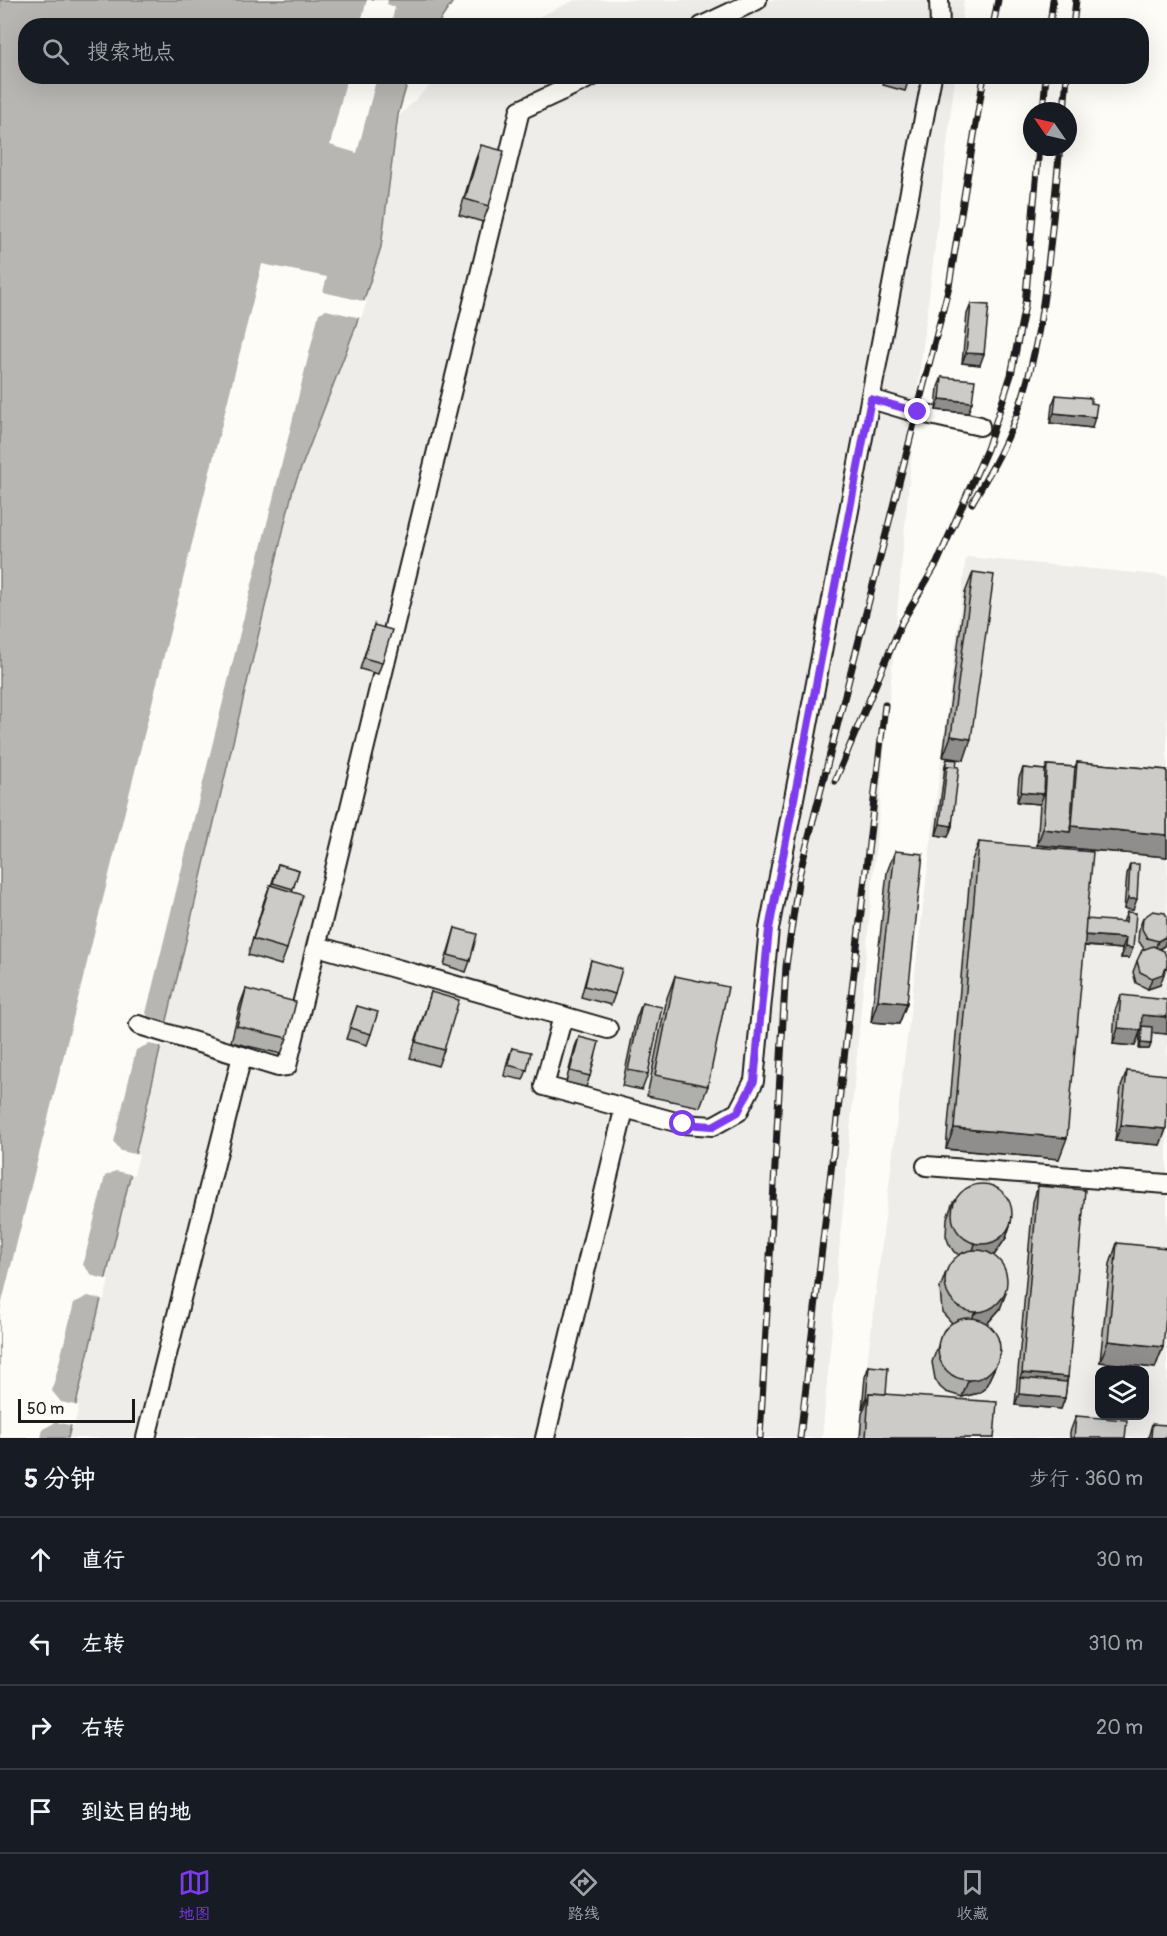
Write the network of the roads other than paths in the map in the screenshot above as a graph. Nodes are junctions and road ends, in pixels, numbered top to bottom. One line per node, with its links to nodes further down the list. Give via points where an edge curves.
1 (757, 0): 3 (lane)
2 (939, 0): 4 (lane)
3 (719, 18)
4 (940, 18)
5 (575, 84): 9 (lane, via 520,110)
6 (930, 84): 7 (lane)
7 (871, 399): 8 (lane); 14 (lane, via 769,929 754,1081 738,1112 713,1126 683,1124)
8 (980, 426)
9 (317, 946): 10 (lane); 13 (lane, via 287,1066)
10 (563, 1016): 12 (lane); 14 (lane, via 544,1086)
11 (139, 1025): 13 (lane)
12 (608, 1029)
13 (242, 1056): 17 (lane)
14 (624, 1110): 18 (lane)
15 (926, 1166): 16 (lane)
16 (1167, 1184)
17 (146, 1438)
18 (545, 1438)

